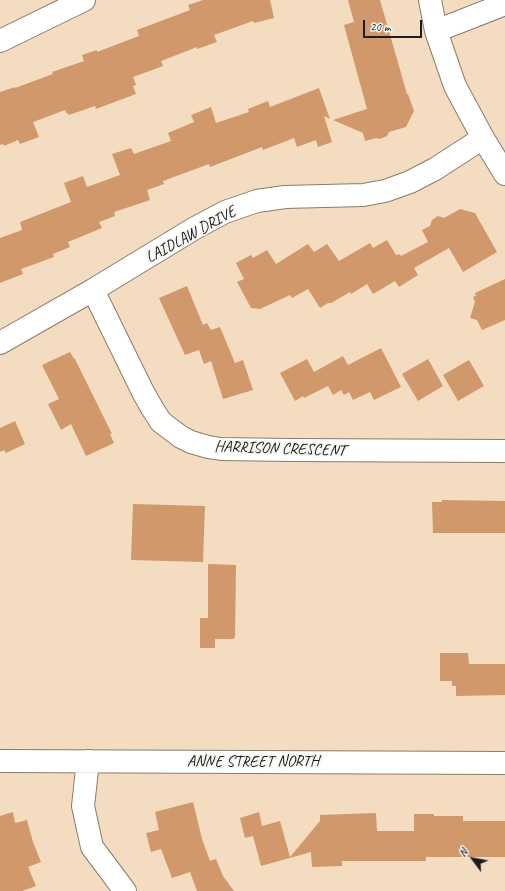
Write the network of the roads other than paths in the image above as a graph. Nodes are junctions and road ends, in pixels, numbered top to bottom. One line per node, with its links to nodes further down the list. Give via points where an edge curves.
1 (84, 0): 5 (street)
2 (430, 0): 4 (street)
3 (505, 4): 4 (street)
4 (436, 31): 6 (street, via 455,86)
5 (0, 41)
6 (483, 138): 7 (street); 8 (street, LAIDLAW DRIVE, via 410,182 385,191 285,197 257,201 225,212)
7 (505, 174)
8 (93, 290): 9 (street, LAIDLAW DRIVE); 10 (street, HARRISON CRESCENT, via 143,392 161,422 191,442 221,449)
9 (0, 343)
10 (505, 451)
11 (0, 761): 12 (street, ANNE STREET NORTH)
12 (88, 761): 13 (street, ANNE STREET NORTH); 14 (street, via 83,806 92,847)
13 (505, 763)
14 (125, 891)

